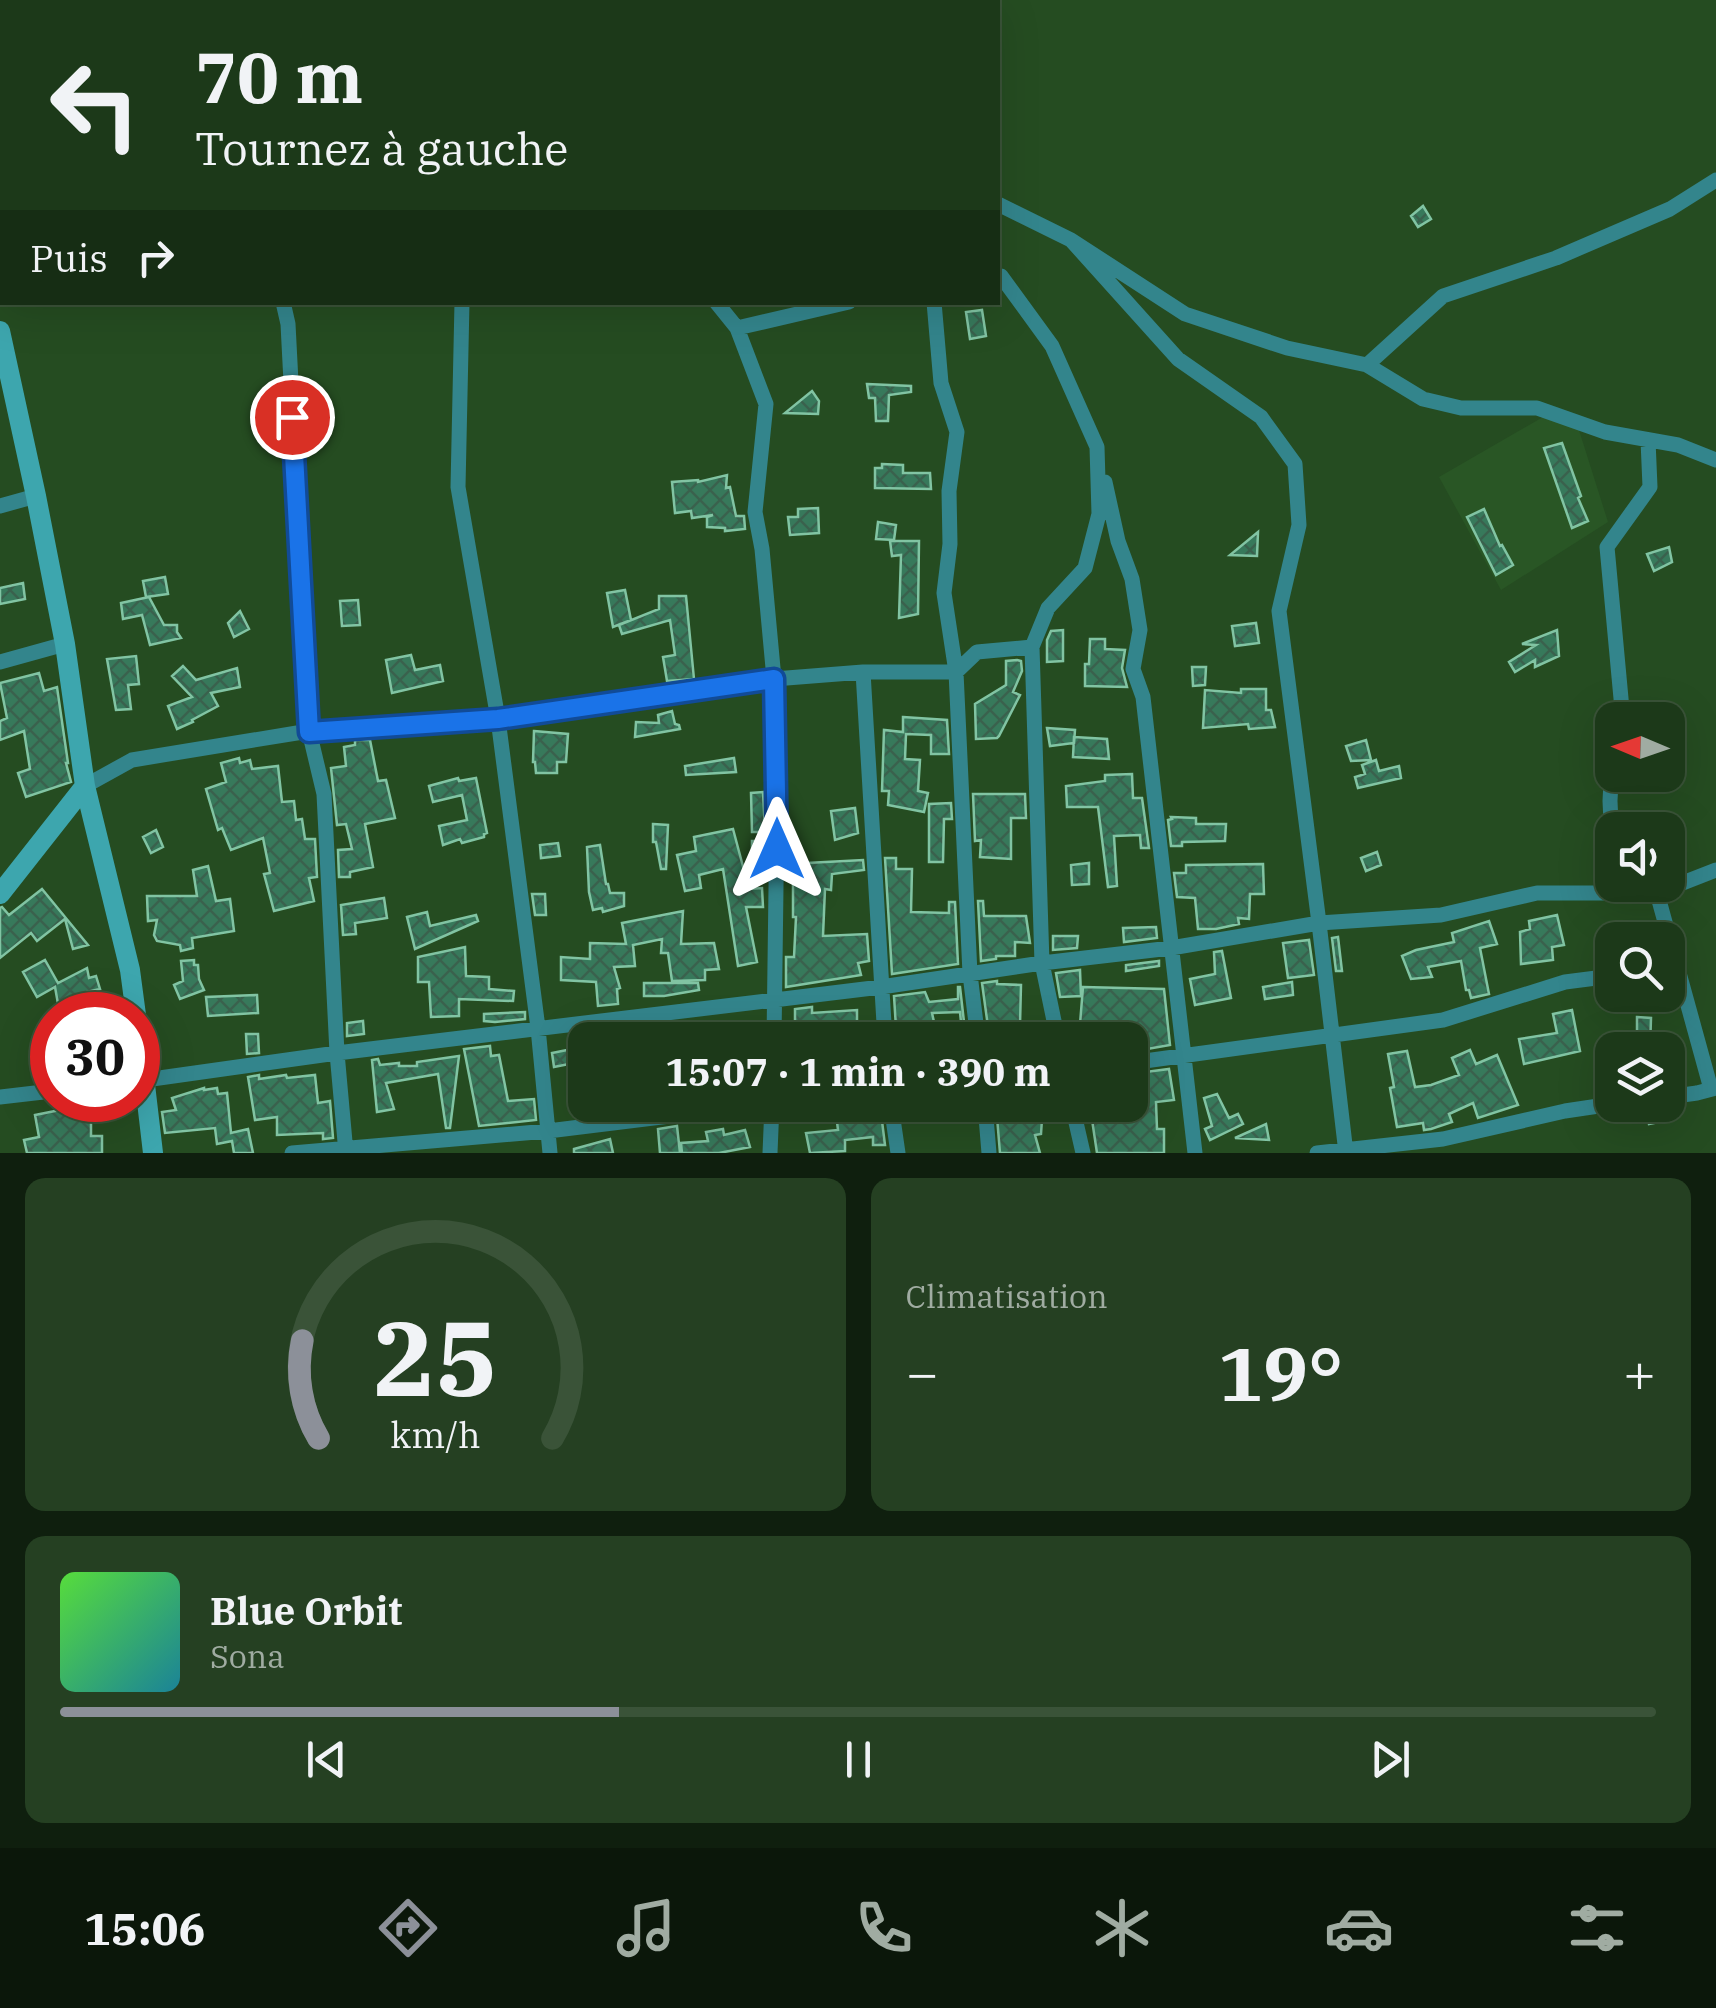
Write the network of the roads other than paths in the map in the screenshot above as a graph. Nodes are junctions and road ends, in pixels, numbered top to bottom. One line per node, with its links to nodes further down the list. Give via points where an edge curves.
1 (1716, 180): 12 (street, via 1670,210 1443,296)
2 (1000, 205): 3 (street)
3 (1071, 240): 12 (street, via 1185,314 1287,348); 32 (street, via 1178,360 1260,417 1295,464 1299,525 1279,611)
4 (1000, 276): 14 (street, via 1052,346)
5 (285, 305): 26 (street)
6 (462, 305): 25 (street, via 458,487)
7 (718, 305): 10 (street)
8 (837, 305): 10 (street)
9 (934, 305): 22 (street, via 941,384 956,432 944,593)
10 (737, 328): 23 (street, via 766,404 755,512)
11 (0, 331): 16 (street)
12 (1368, 365): 13 (street, via 1423,399 1460,408 1536,408)
13 (1648, 440): 15 (street); 24 (street, via 1650,487 1608,548)
14 (1097, 447): 19 (street, via 1098,514 1085,568 1048,608); 33 (street, via 1140,630 1134,669 1143,697)
15 (1716, 460)
16 (36, 496): 17 (street); 18 (street)
17 (0, 506)
18 (65, 644): 20 (street); 27 (street)
19 (1032, 647): 22 (street, via 978,652); 34 (street)
20 (0, 662)
21 (863, 672): 22 (street); 23 (street); 37 (street)
22 (956, 672): 35 (street)
23 (774, 679): 25 (street); 40 (street)
24 (1621, 702)
25 (498, 719): 26 (street); 45 (street)
26 (309, 732): 27 (street, via 132,760); 47 (street, via 324,794)
27 (85, 786): 31 (street); 38 (street)
28 (1716, 870): 29 (street)
29 (1685, 879)
30 (1595, 891): 32 (street, via 1537,893 1441,915)
31 (0, 894)
32 (1320, 923): 33 (street); 46 (street)
33 (1171, 948): 34 (street); 48 (street)
34 (1042, 963): 35 (street); 44 (street)
35 (970, 974): 37 (street); 43 (street)
36 (1595, 978): 46 (street, via 1443,1020)
37 (881, 987): 40 (street); 42 (street)
38 (132, 992)
39 (1685, 999): 51 (street)
40 (775, 1000): 41 (street); 45 (street)
41 (774, 1022)
42 (884, 1022)
43 (976, 1022)
44 (1054, 1022)
45 (538, 1028): 47 (street); 62 (street)
46 (1331, 1035): 48 (street); 64 (street)
47 (337, 1053): 50 (street); 63 (street)
48 (1182, 1056): 49 (street); 72 (street)
49 (1148, 1061)
50 (160, 1078)
51 (1713, 1088): 53 (street)
52 (30, 1094): 54 (street)
53 (1685, 1095)
54 (0, 1097)
55 (1595, 1107): 64 (street)
56 (148, 1122): 65 (street)
57 (621, 1122): 62 (street)
58 (771, 1122): 68 (street)
59 (893, 1122): 69 (street)
60 (986, 1122): 70 (street)
61 (1076, 1122): 71 (street)
62 (548, 1131): 63 (street); 67 (street)
63 (346, 1150): 66 (street)
64 (1346, 1152): 73 (street)
65 (154, 1153)
66 (292, 1153)
67 (550, 1153)
68 (770, 1153)
69 (898, 1153)
70 (989, 1153)
71 (1083, 1153)
72 (1194, 1153)
73 (1318, 1153)

